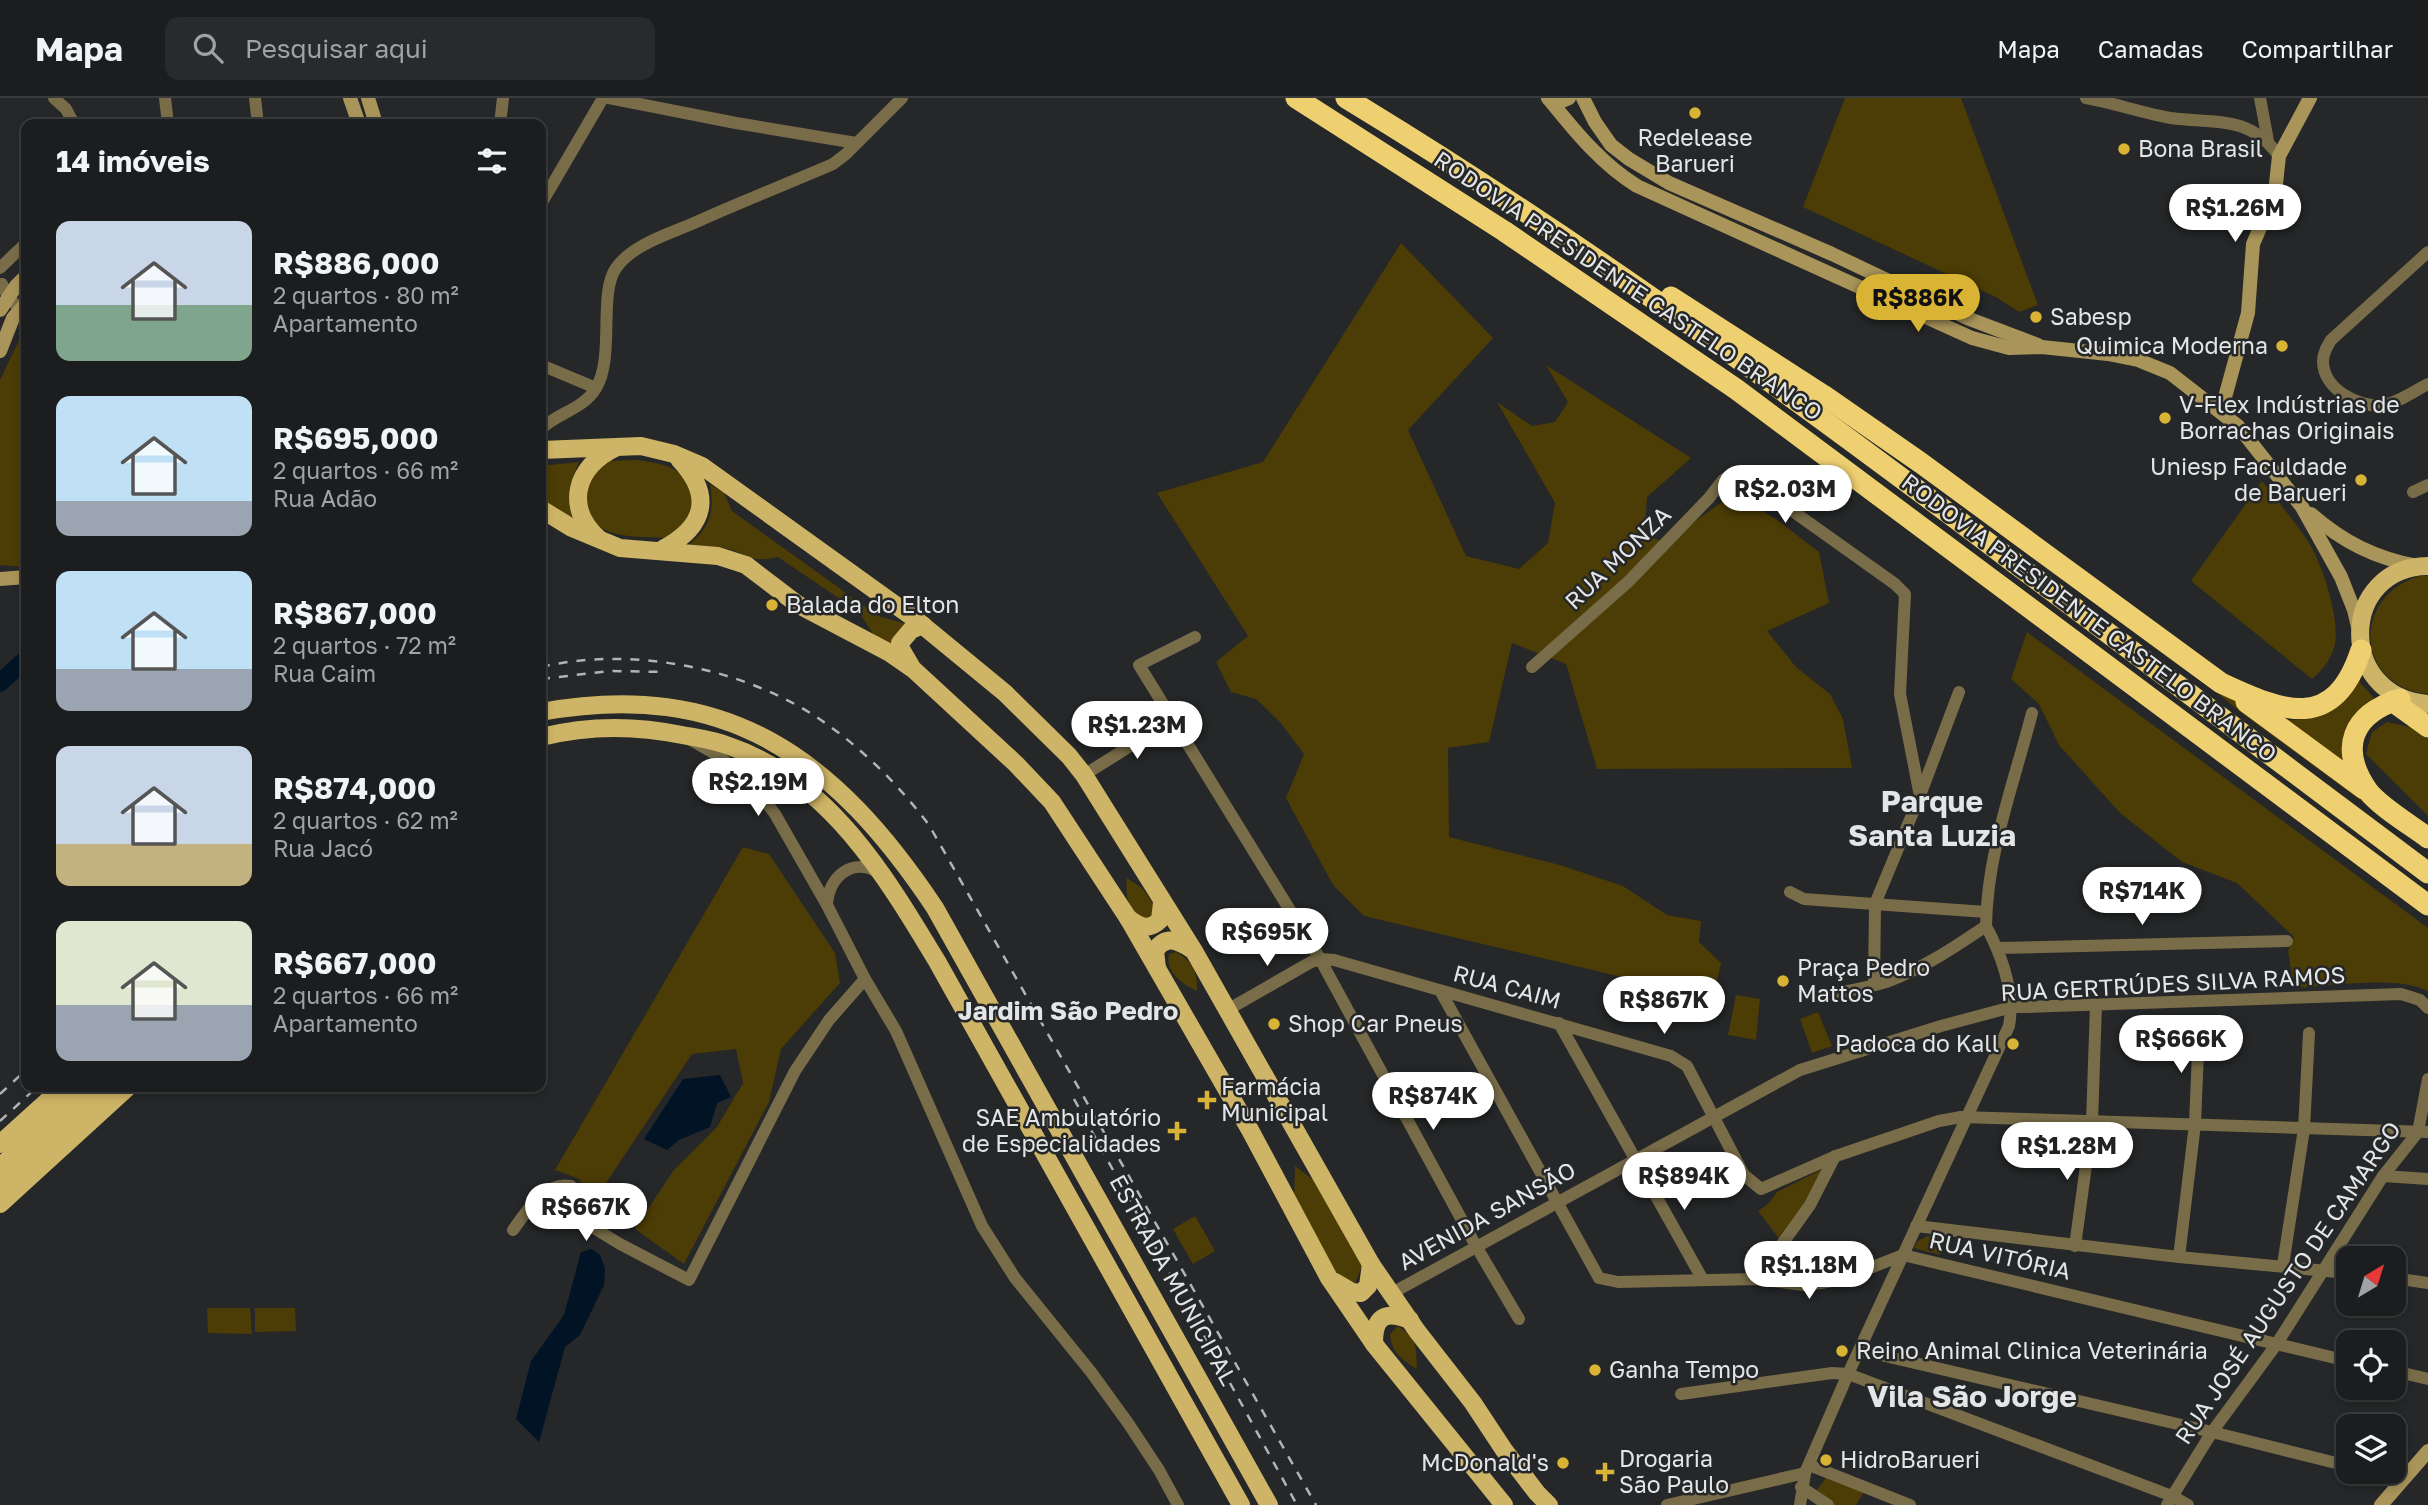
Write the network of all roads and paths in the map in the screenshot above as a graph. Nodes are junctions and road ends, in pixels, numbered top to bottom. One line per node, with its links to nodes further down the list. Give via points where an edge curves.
1 (54, 98): 17 (street)
2 (164, 98): 18 (street)
3 (255, 98): 19 (street)
4 (350, 98): 20 (street)
5 (368, 98): 21 (street)
6 (503, 98): 22 (street)
7 (606, 98): 24 (street); 26 (street)
8 (902, 98): 24 (street)
9 (1296, 98): 82 (highway, RODOVIA PRESIDENTE CASTELO BRANCO, via 1736,388)
10 (1346, 98): 27 (highway, RODOVIA PRESIDENTE CASTELO BRANCO)
11 (1548, 98): 12 (street); 37 (street, via 1608,165 1646,191 1972,338 2009,348)
12 (1569, 98)
13 (1583, 98): 37 (street, via 1611,145 1669,183 1967,318)
14 (2086, 98): 23 (street, via 2170,117 2220,120)
15 (2260, 98): 23 (street)
16 (2310, 98): 25 (street)
17 (71, 119)
18 (167, 119)
19 (257, 119)
20 (357, 119)
21 (374, 119)
22 (501, 119)
23 (2269, 141): 25 (street)
24 (856, 143): 41 (street, via 833,164 625,257 610,282 605,351)
25 (2279, 156): 42 (street, via 2275,193 2253,244 2248,313)
26 (546, 196)
27 (1516, 205): 63 (highway, via 1591,244 1823,394); 76 (highway, RODOVIA PRESIDENTE CASTELO BRANCO, via 1894,471)
28 (2428, 244): 30 (street)
29 (21, 248): 31 (street)
30 (2423, 256): 40 (street, via 2330,340 2323,362 2337,388 2350,400 2370,406 2387,405)
31 (0, 268)
32 (21, 278): 33 (street)
33 (4, 287): 34 (street); 36 (street)
34 (21, 304)
35 (21, 308): 38 (street)
36 (0, 310)
37 (2042, 347): 42 (street, via 2151,364)
38 (0, 351)
39 (546, 367): 41 (street)
40 (2428, 384)
41 (596, 388): 43 (street, via 581,404)
42 (2221, 412): 49 (street, via 2238,426)
43 (546, 424)
44 (618, 447): 45 (main road); 46 (main road, via 641,446); 53 (main road, via 590,464 580,484 580,511)
45 (546, 450)
46 (674, 454): 54 (main road, via 699,485 700,505 692,526); 58 (main road, via 724,480)
47 (2428, 485): 48 (street)
48 (2413, 492)
49 (2302, 507): 55 (street, via 2365,552); 60 (street, via 2341,577)
50 (546, 512): 52 (main road)
51 (546, 522): 52 (main road)
52 (572, 528): 53 (main road)
53 (602, 541): 54 (main road, via 620,548)
54 (663, 550): 62 (main road, via 718,555 746,565 797,604)
55 (2423, 566): 60 (main road, via 2392,576 2372,594 2361,620)
56 (21, 577): 57 (street)
57 (0, 579)
58 (923, 625): 62 (main road, via 900,643); 72 (main road, via 1041,725)
59 (1195, 637): 68 (street, via 1139,664)
60 (2360, 642): 63 (highway, via 2355,669 2346,684 2318,706 2281,708); 65 (main road, via 2378,683)
61 (1532, 667): 74 (street, RUA MONZA, via 1628,582 1723,480 1732,474 1742,475 1905,594 1900,694)
62 (913, 669): 83 (main road, via 1044,792)
63 (2221, 683): 73 (highway)
64 (1959, 692): 74 (street)
65 (2413, 704): 69 (highway); 73 (highway, via 2372,711 2356,729 2355,764)
66 (546, 712): 152 (main road, ESTRADA MUNICIPAL, via 634,703 723,719 798,757 828,780 883,836 935,908)
67 (2032, 713): 84 (street, via 1994,854)
68 (1173, 719): 72 (street); 88 (street)
69 (2428, 727)
70 (681, 735): 71 (main road, via 657,729 597,727); 77 (main road, via 728,745 788,777 826,808); 81 (street, via 737,769 756,787)
71 (546, 736)
72 (1084, 775): 79 (main road)
73 (2369, 792): 75 (highway)
74 (1920, 796): 80 (street)
75 (2428, 838)
76 (2428, 873)
77 (886, 878): 81 (street, via 864,867 847,870 830,885); 157 (main road, via 945,975)
78 (1790, 892): 80 (street, via 1804,899)
79 (1162, 902): 83 (main road, via 1160,918 1153,926 1141,927); 87 (main road)
80 (1875, 904): 84 (street); 91 (street)
81 (827, 905): 90 (street)
82 (2428, 905)
83 (1128, 918): 89 (main road)
84 (1986, 919): 86 (street); 91 (street, via 1949,950)
85 (2287, 941): 86 (street)
86 (1998, 948): 95 (street)
87 (1194, 951): 89 (main road, via 1180,941 1163,942 1156,951); 97 (main road)
88 (1320, 959): 92 (street, RUA CAIM); 97 (street); 124 (street)
89 (1158, 971): 131 (main road)
90 (865, 979): 122 (street, via 829,1020 795,1071 689,1280 584,1222 585,1205 571,1185 546,1191); 156 (street, via 905,1050 997,1251 1091,1371)
91 (1874, 985): 93 (street)
92 (1441, 992): 98 (street, RUA CAIM); 119 (street)
93 (1838, 993)
94 (2096, 1005): 95 (street, RUA GERTRÚDES SILVA RAMOS); 96 (street, RUA GERTRÚDES SILVA RAMOS, via 2401,994); 108 (street)
95 (2012, 1007): 106 (street, via 2009,1026); 107 (street, RUA GERTRÚDES SILVA RAMOS, via 1820,1062)
96 (2428, 1008)
97 (1229, 1009): 127 (main road)
98 (1559, 1023): 107 (street, RUA CAIM, via 1676,1058 1687,1066); 114 (street)
99 (2199, 1027): 109 (street)
100 (2309, 1033): 110 (street)
101 (2428, 1079): 111 (street, RUA JOSÉ AUGUSTO DE CAMARGO)
102 (57, 1092): 112 (main road)
103 (80, 1092): 115 (main road)
104 (99, 1092): 118 (main road)
105 (123, 1092): 120 (main road)
106 (1968, 1117): 108 (street); 113 (street, via 1939,1121); 121 (street)
107 (1715, 1118): 113 (street, RUA CAIM, via 1744,1175 1761,1189); 114 (street, AVENIDA SANSÃO)
108 (2092, 1122): 109 (street); 123 (street)
109 (2195, 1125): 110 (street); 126 (street)
110 (2304, 1129): 111 (street); 128 (street)
111 (2423, 1132): 116 (street, RUA JOSÉ AUGUSTO DE CAMARGO)
112 (0, 1144)
113 (1836, 1156): 132 (street, via 1810,1205)
114 (1635, 1159): 119 (street, AVENIDA SANSÃO); 133 (street)
115 (0, 1167)
116 (2383, 1176): 117 (street); 129 (street, RUA JOSÉ AUGUSTO DE CAMARGO)
117 (2428, 1179)
118 (0, 1185)
119 (1556, 1201): 124 (street, AVENIDA SANSÃO); 133 (street, RUA VITÓRIA, via 1599,1278 1618,1282)
120 (0, 1204)
121 (1916, 1226): 123 (street); 125 (street)
122 (513, 1230)
123 (2075, 1246): 126 (street)
124 (1476, 1247): 136 (street, AVENIDA SANSÃO); 137 (street)
125 (1903, 1255): 132 (street, RUA VITÓRIA, via 1821,1283); 140 (street, RUA VITÓRIA); 141 (street)
126 (2179, 1257): 128 (street)
127 (1371, 1264): 131 (main road, via 1368,1286 1361,1293); 136 (main road)
128 (2283, 1265): 129 (street)
129 (2322, 1269): 130 (street); 140 (street, RUA JOSÉ AUGUSTO DE CAMARGO)
130 (2336, 1271)
131 (1329, 1278): 139 (main road)
132 (1757, 1279): 133 (street, RUA VITÓRIA)
133 (1703, 1280)
134 (2406, 1280): 135 (street)
135 (2428, 1283)
136 (1391, 1293): 138 (main road)
137 (1519, 1319)
138 (1410, 1320): 139 (main road, via 1392,1315 1381,1319 1374,1328); 161 (main road)
139 (1374, 1344): 160 (main road)
140 (2276, 1345): 142 (street, RUA VITÓRIA); 147 (street, RUA JOSÉ AUGUSTO DE CAMARGO)
141 (1859, 1350): 143 (street); 147 (street)
142 (2336, 1358)
143 (1848, 1374): 146 (street); 150 (street); 155 (street)
144 (2406, 1374): 145 (street)
145 (2428, 1379)
146 (1681, 1394)
147 (2211, 1432): 149 (street); 155 (street, RUA JOSÉ AUGUSTO DE CAMARGO)
148 (2428, 1451): 151 (street)
149 (2336, 1463)
150 (1807, 1469): 154 (street); 162 (street); 165 (street)
151 (2406, 1476)
152 (1254, 1479): 158 (main road); 159 (main road, ESTRADA MUNICIPAL)
153 (2399, 1484): 167 (street)
154 (1801, 1487): 163 (street); 164 (street)
155 (2170, 1501): 166 (street)
156 (1178, 1505)
157 (1241, 1505)
158 (1262, 1505)
159 (1269, 1505)
160 (1504, 1505)
161 (1549, 1505)
162 (1667, 1505)
163 (1800, 1505)
164 (1828, 1505)
165 (1910, 1505)
166 (2188, 1505)
167 (2381, 1505)

